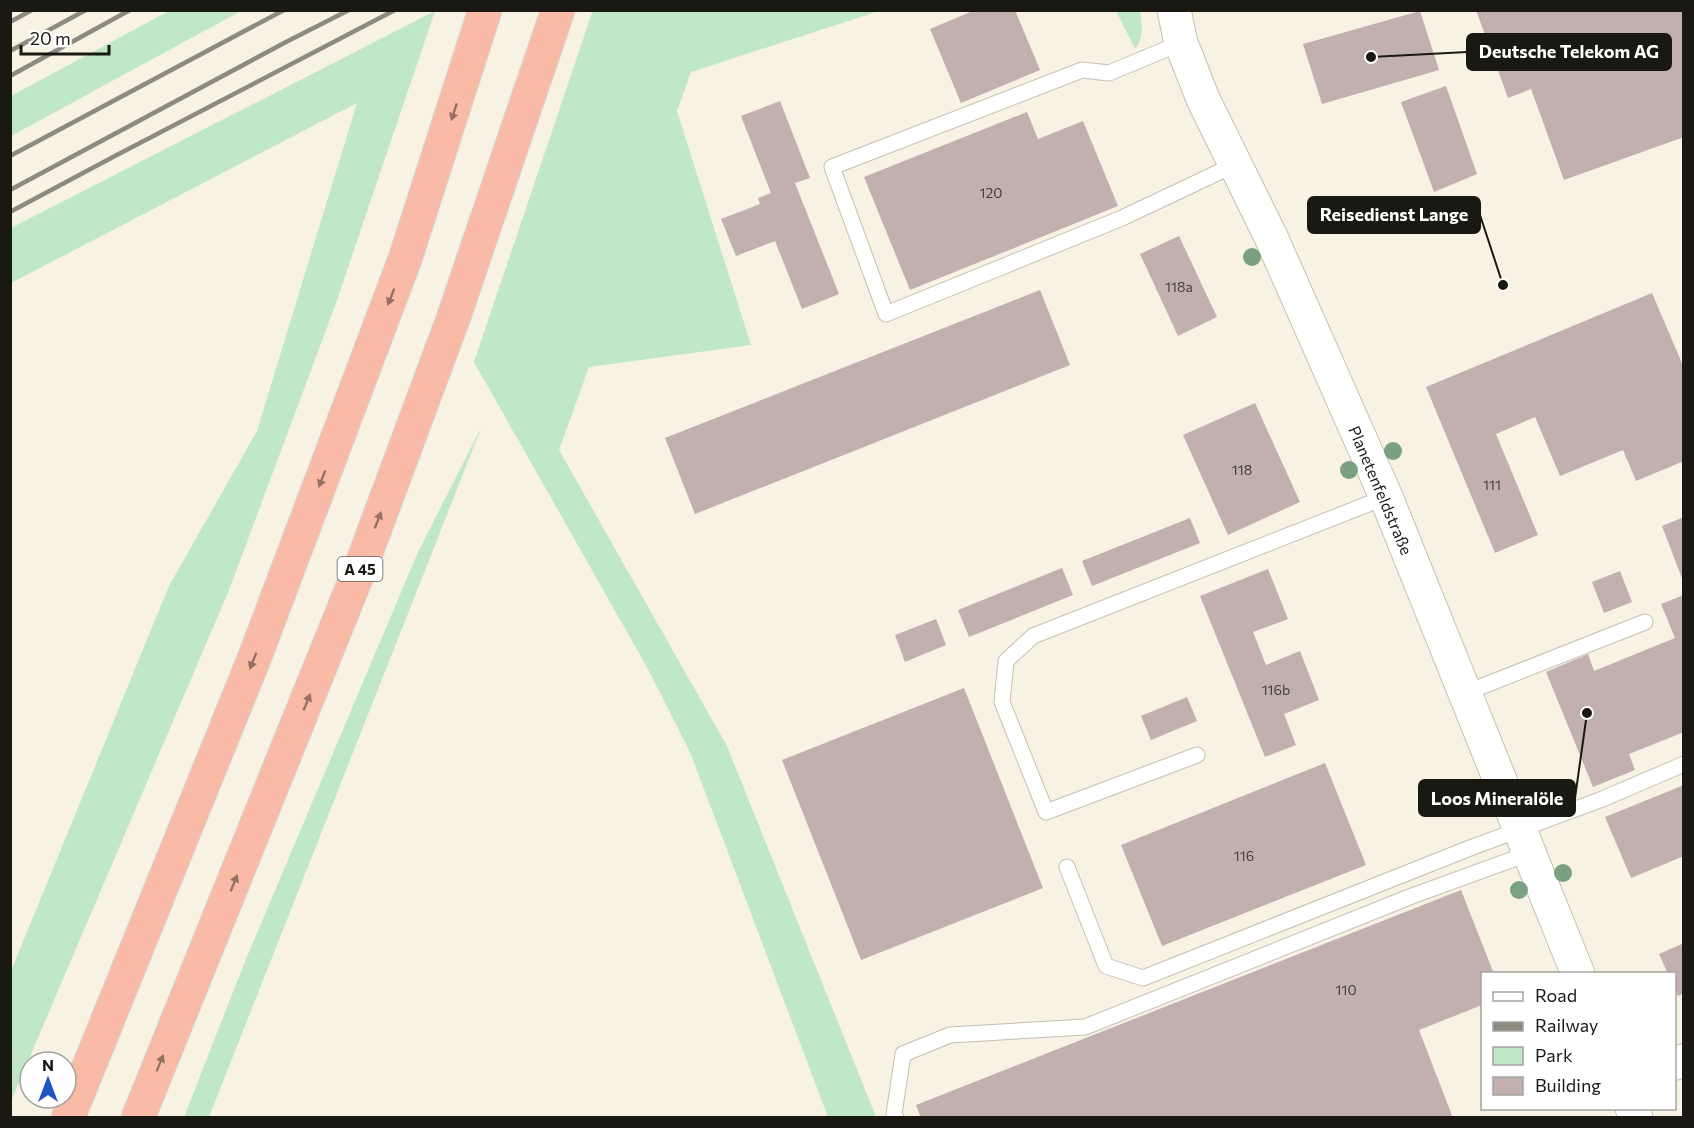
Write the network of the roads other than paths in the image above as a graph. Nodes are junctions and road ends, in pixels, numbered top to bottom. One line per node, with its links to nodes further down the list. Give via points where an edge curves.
1 (485, 10): 14 (highway, one-way to 14, via 405,259 254,659)
2 (1174, 10): 4 (street, Planetenfeldstraße)
3 (558, 11): 15 (highway, A 45, one-way to 3, via 367,550 453,319)
4 (1181, 43): 5 (street, Planetenfeldstraße); 5 (lane, via 1109,73 1082,70 831,167 886,314 1122,218)
5 (1234, 165): 6 (street, Planetenfeldstraße, via 1271,237)
6 (1386, 497): 8 (street, Planetenfeldstraße); 9 (lane, via 1033,636 1006,661 1002,702 1046,812)
7 (1646, 622): 8 (lane)
8 (1465, 693): 11 (street, Planetenfeldstraße)
9 (1197, 755)
10 (1683, 764): 11 (lane, via 1600,800)
11 (1526, 841): 12 (lane, via 1143,978 1107,966); 13 (street, Planetenfeldstraße); 16 (lane, via 1412,896 1084,1027 950,1035 903,1054)
12 (1067, 867)
13 (1577, 972)
14 (68, 1118)
15 (138, 1118)
16 (896, 1118)

